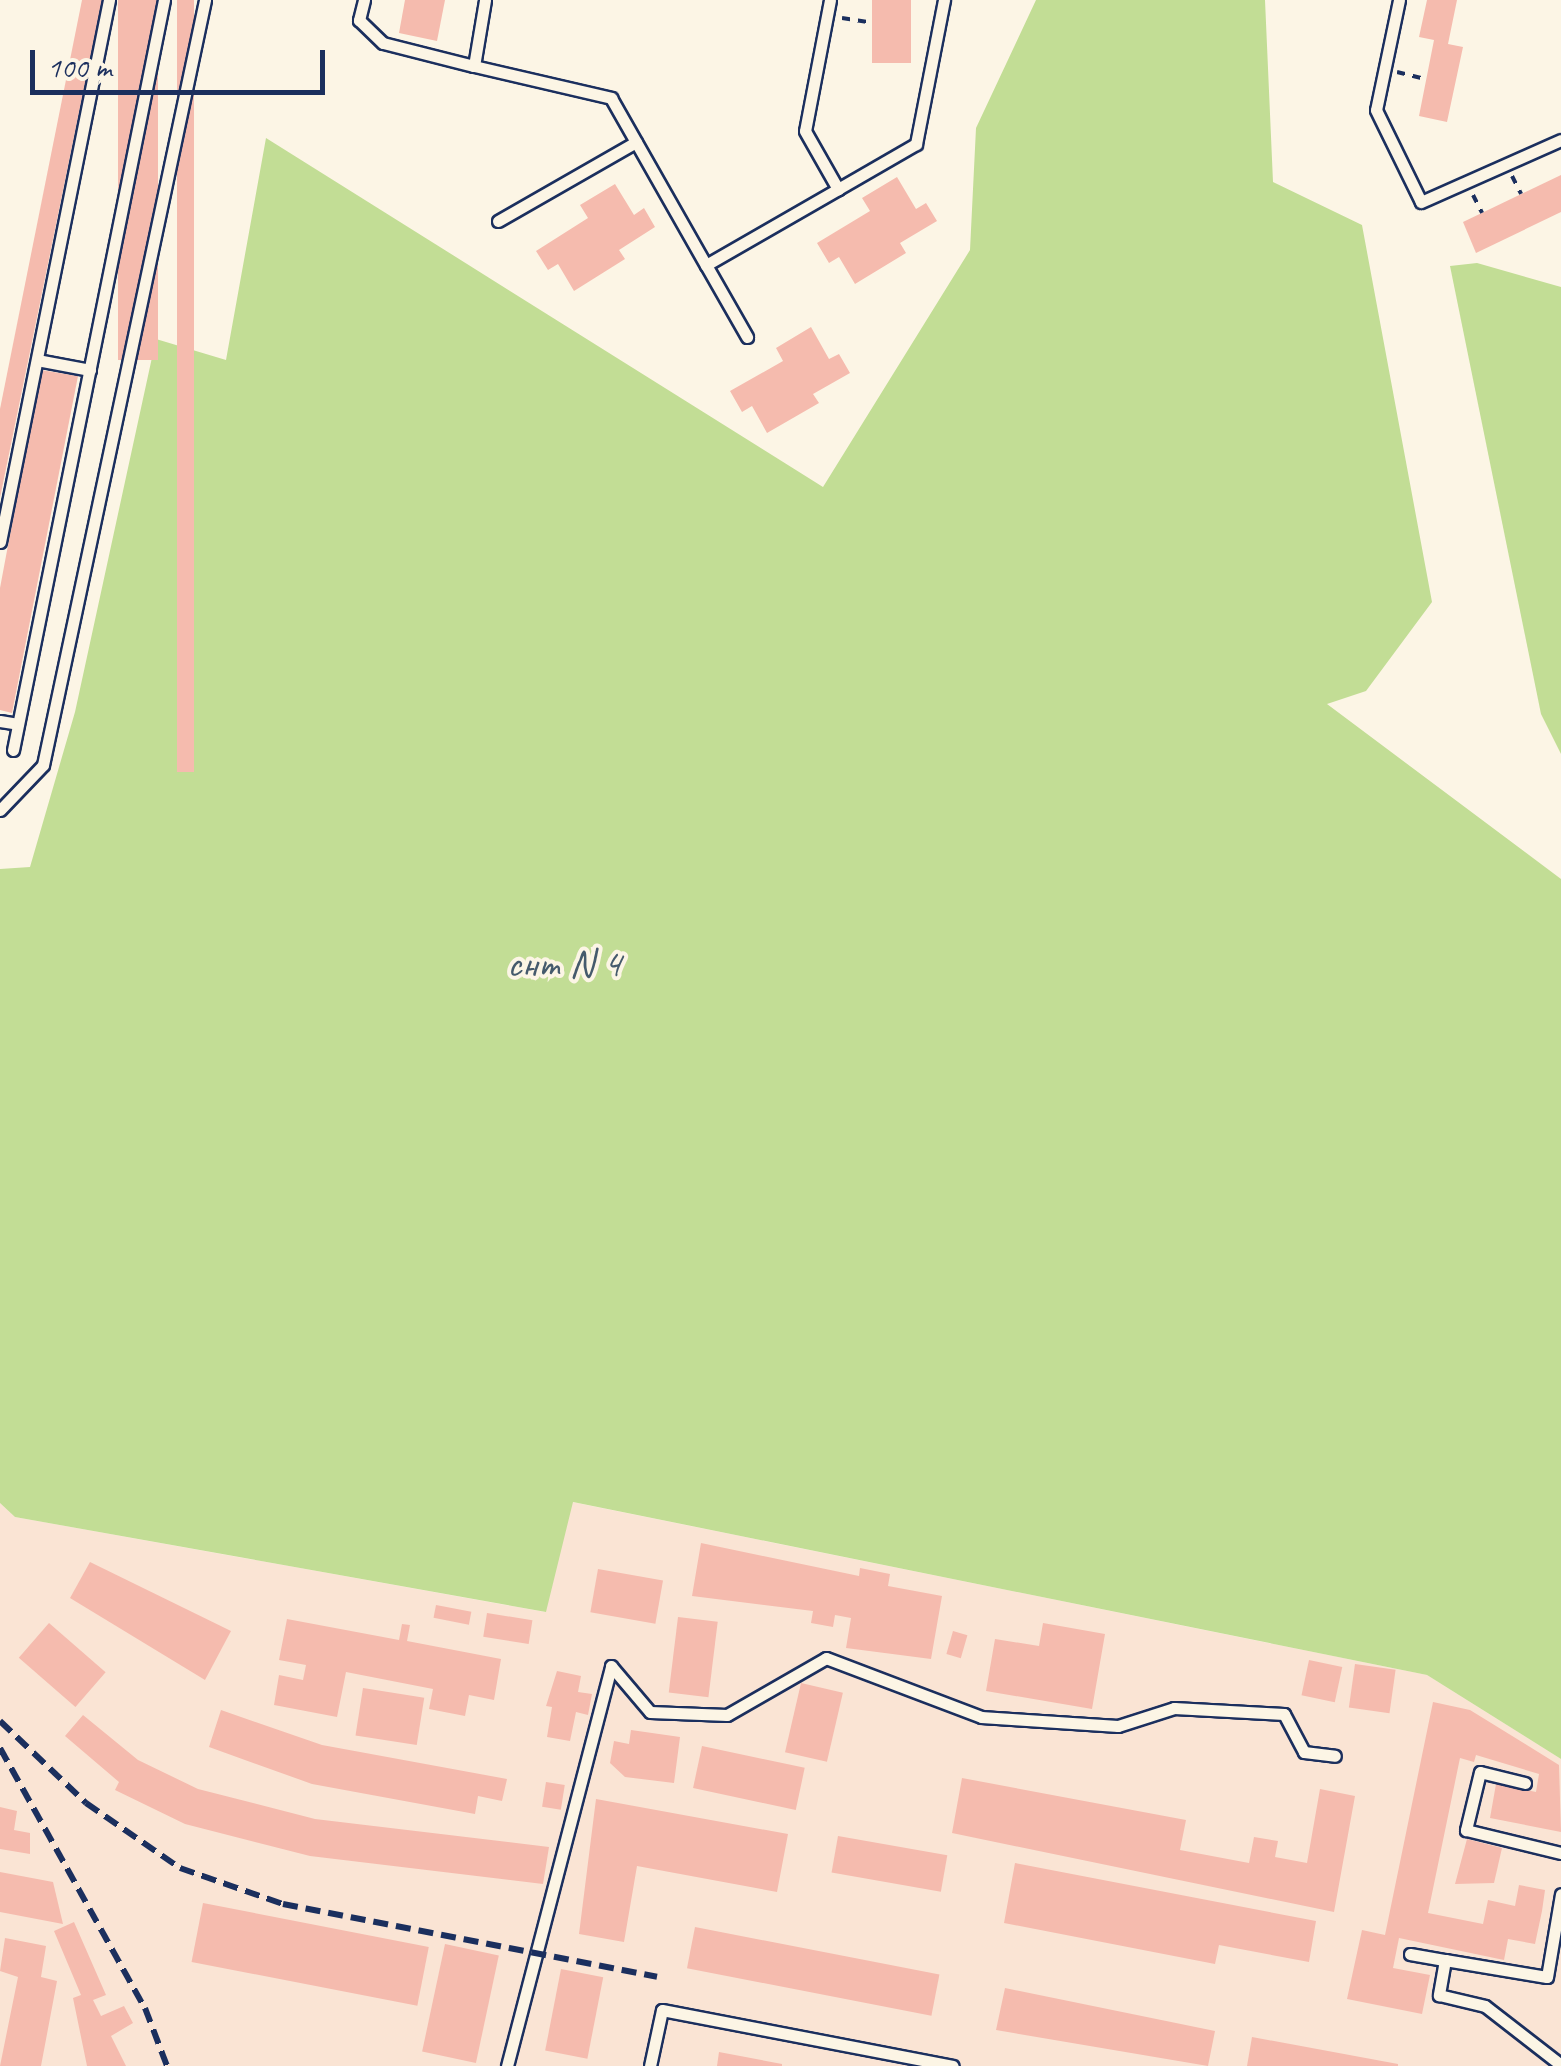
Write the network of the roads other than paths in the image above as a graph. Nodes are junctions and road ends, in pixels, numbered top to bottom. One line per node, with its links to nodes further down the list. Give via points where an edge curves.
1 (109, 0): 16 (lane)
2 (164, 0): 17 (lane)
3 (205, 0): 22 (lane, via 44,765)
4 (364, 0): 9 (lane, via 359,20 384,43)
5 (485, 0): 9 (lane)
6 (830, 0): 12 (lane, via 806,131)
7 (944, 0): 12 (lane, via 916,144)
8 (1399, 0): 10 (lane, via 1376,110 1421,202)
9 (474, 66): 11 (lane, via 610,98)
10 (1561, 140)
11 (636, 142): 13 (lane); 14 (lane)
12 (838, 190): 14 (lane)
13 (498, 221)
14 (706, 265): 15 (lane)
15 (746, 337)
16 (37, 360): 17 (lane); 18 (lane)
17 (90, 370): 20 (lane)
18 (0, 542)
19 (0, 721): 20 (lane)
20 (18, 724): 21 (lane)
21 (13, 750)
22 (0, 810)
23 (1335, 1756): 31 (lane, via 1304,1752 1284,1714 1174,1708 1118,1726 981,1717 826,1658 727,1715 650,1712 610,1666)
24 (1525, 1783): 25 (lane, via 1480,1772 1466,1830)
25 (1561, 1853)
26 (1561, 1894): 27 (lane)
27 (1556, 1948): 29 (lane, via 1547,1977)
28 (1410, 1954): 29 (lane)
29 (1445, 1960): 30 (lane, via 1439,1996 1485,2006)
30 (1561, 2065)
31 (507, 2066)
32 (650, 2066): 33 (lane, via 662,2010)
33 (952, 2066)

